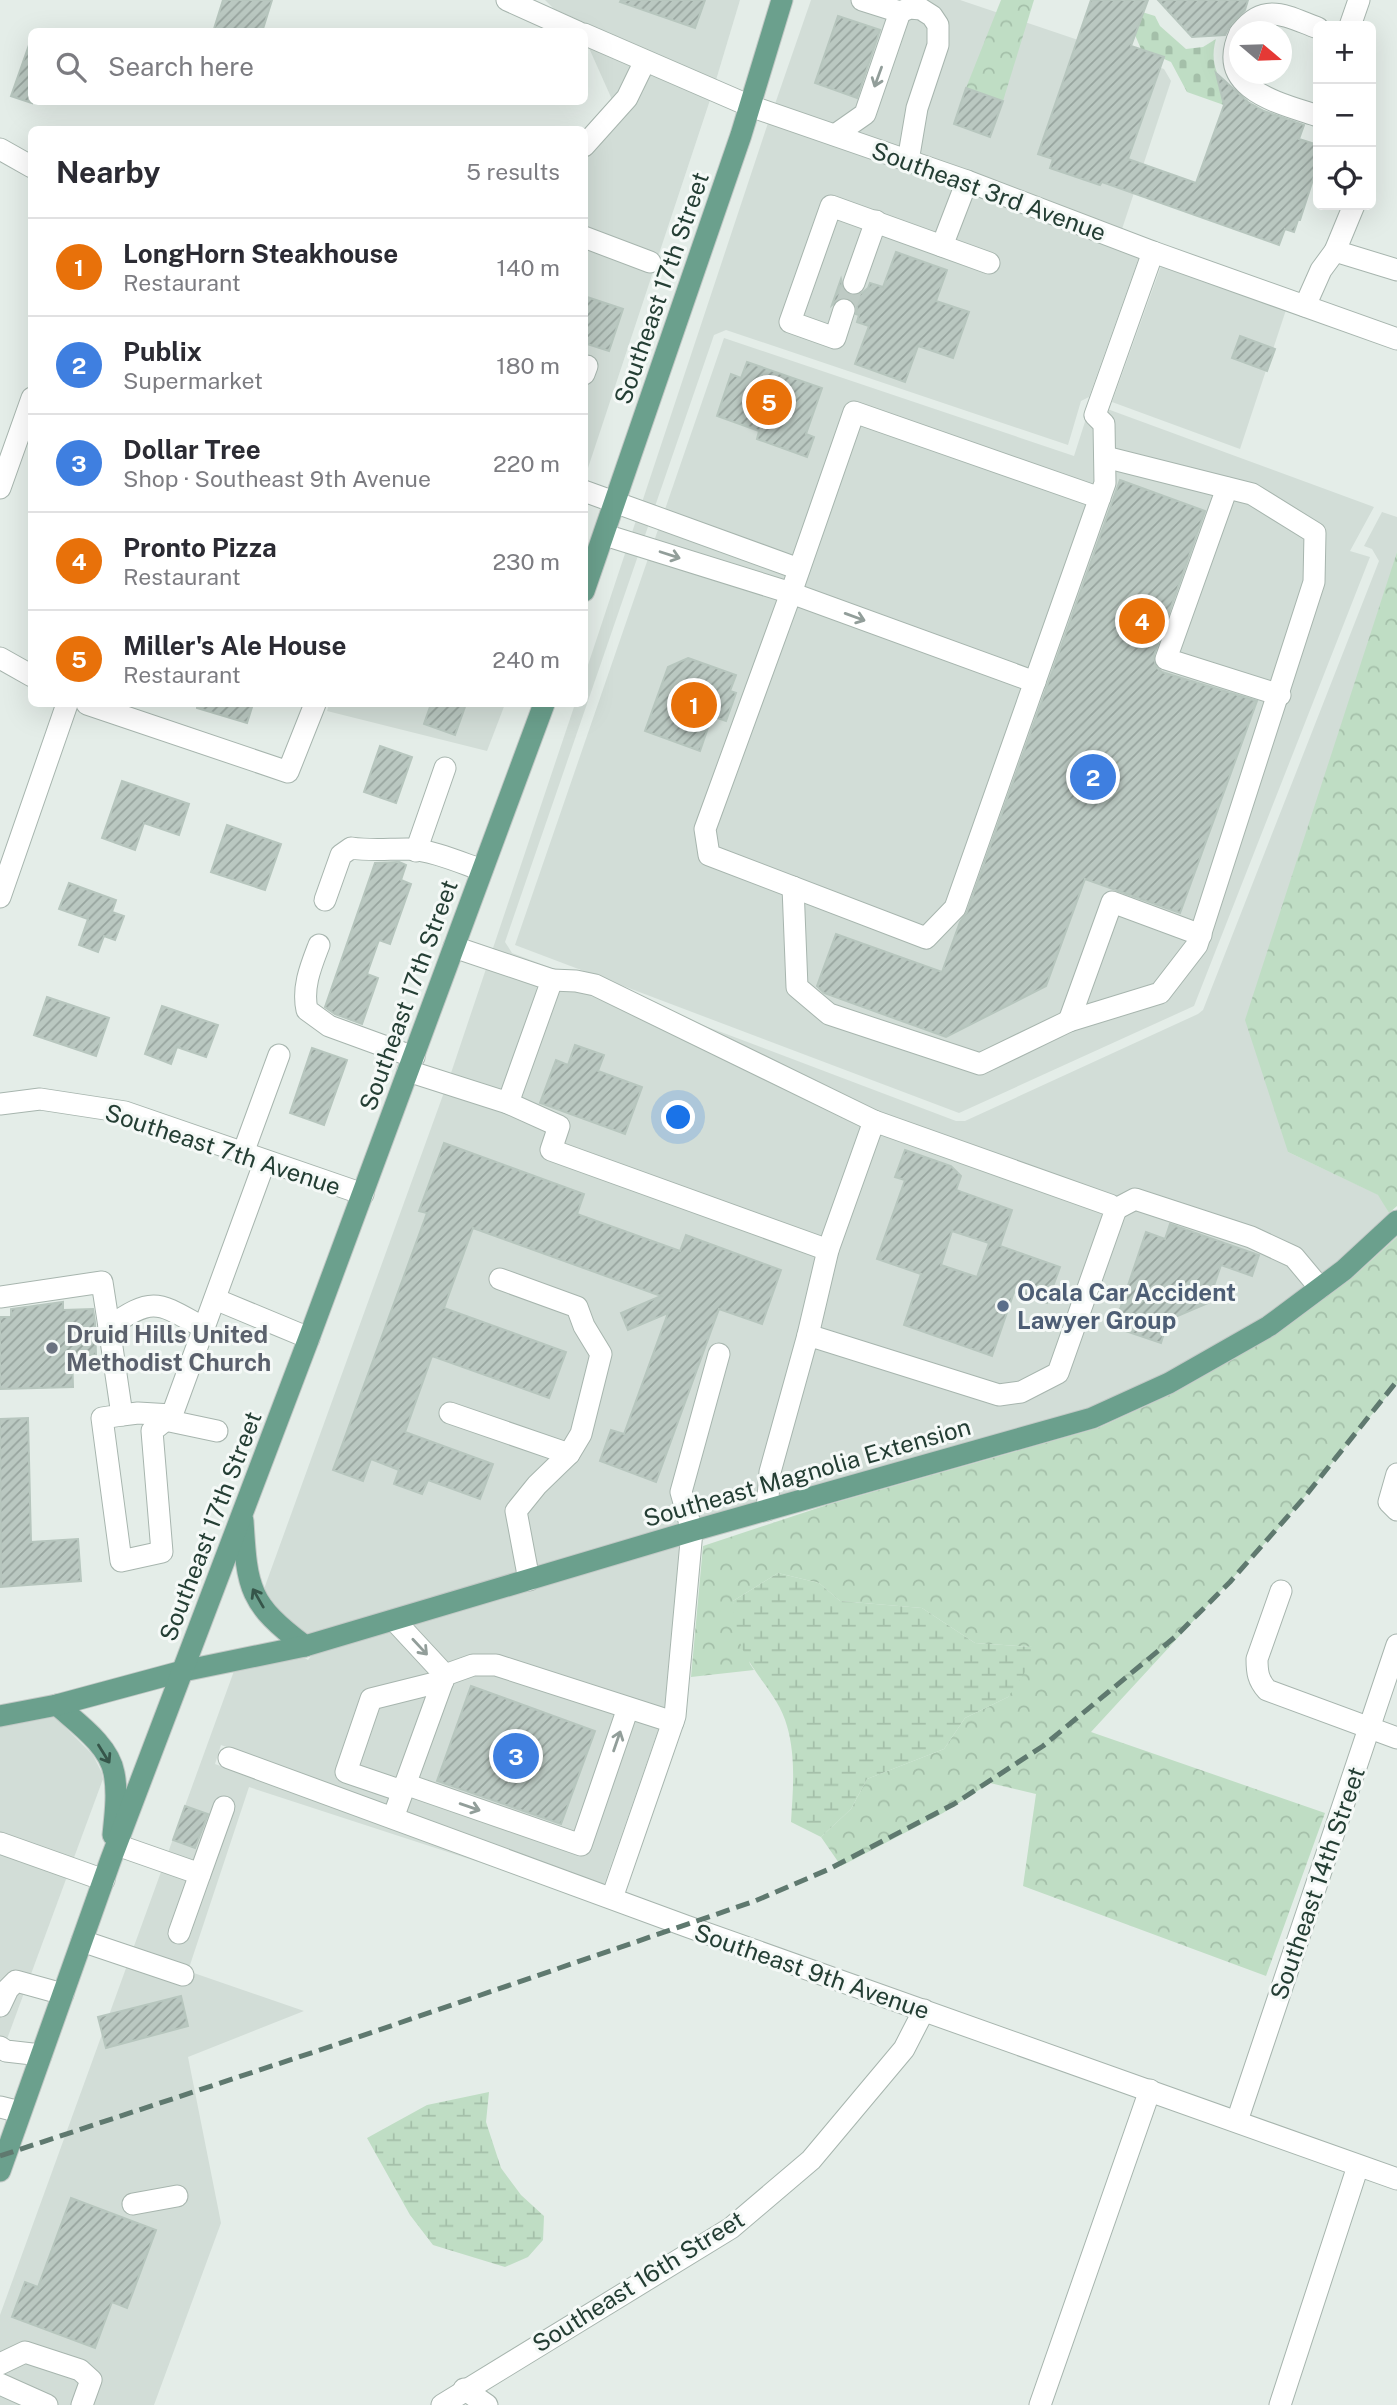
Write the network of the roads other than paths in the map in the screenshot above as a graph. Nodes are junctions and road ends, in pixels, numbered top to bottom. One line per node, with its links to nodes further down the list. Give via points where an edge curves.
1 (507, 0): 9 (street)
2 (782, 0): 13 (main road, Southeast 17th Street)
3 (862, 0): 5 (street)
4 (1359, 0): 7 (street)
5 (900, 12): 14 (street, via 921,9 938,25 939,45); 16 (street, one-way to 16, via 865,114)
6 (1250, 21): 8 (street, via 1263,13 1278,13)
7 (1352, 21)
8 (1313, 26)
9 (569, 28)
10 (588, 36): 11 (street, Southeast 3rd Avenue)
11 (645, 61): 13 (street, Southeast 3rd Avenue); 17 (street, via 627,98)
12 (1245, 84): 15 (street)
13 (750, 106): 16 (street, Southeast 3rd Avenue); 42 (main road, Southeast 17th Street)
14 (917, 108): 19 (street); 20 (street)
15 (1313, 114)
16 (835, 135): 19 (street, Southeast 3rd Avenue)
17 (588, 142)
18 (0, 149): 21 (street)
19 (886, 153): 20 (street, Southeast 3rd Avenue)
20 (908, 161): 22 (street, Southeast 3rd Avenue)
21 (28, 165)
22 (967, 181): 26 (street); 28 (street, Southeast 3rd Avenue)
23 (1352, 210): 27 (street)
24 (876, 221): 26 (street); 32 (street); 34 (street, via 831,206 790,322 835,338)
25 (588, 239): 29 (street)
26 (942, 246): 30 (street)
27 (1335, 251): 31 (street); 33 (street)
28 (1153, 252): 33 (street, Southeast 3rd Avenue); 37 (street, via 1095,415 1104,424)
29 (650, 262)
30 (989, 262)
31 (1397, 271)
32 (854, 283)
33 (1305, 306): 35 (street, Southeast 3rd Avenue)
34 (844, 310)
35 (1397, 339)
36 (28, 409): 38 (street)
37 (1105, 457): 39 (street); 41 (street)
38 (0, 488)
39 (1227, 488): 50 (street, via 1252,494 1315,533 1314,582); 50 (street, via 1166,659)
40 (588, 492): 42 (street)
41 (1100, 498): 44 (street, via 854,412); 49 (street)
42 (617, 501): 43 (main road, Southeast 17th Street); 44 (street)
43 (605, 535): 45 (main road, Southeast 17th Street); 46 (street, one-way to 46)
44 (799, 569): 46 (street)
45 (588, 580)
46 (791, 593): 49 (street, one-way to 49); 58 (street, via 705,829 709,855)
47 (0, 658): 48 (street)
48 (28, 674)
49 (1035, 682): 58 (street, via 955,908 926,938)
50 (1279, 695): 61 (street)
51 (66, 707): 59 (street)
52 (96, 707): 53 (street, via 288,772)
53 (314, 707)
54 (543, 707): 57 (main road, Southeast 17th Street)
55 (445, 768): 56 (street)
56 (416, 851): 57 (street); 60 (street, via 351,848 341,855)
57 (482, 870): 63 (main road, Southeast 17th Street)
58 (793, 887): 65 (street, via 797,987 829,1014 980,1064)
59 (0, 897)
60 (325, 901)
61 (1201, 935): 65 (street, via 1160,993); 65 (street, via 1112,902)
62 (319, 945): 67 (street, via 307,980 307,1010 330,1026)
63 (454, 947): 64 (street); 67 (main road, Southeast 17th Street)
64 (552, 980): 68 (street); 70 (street, via 595,985)
65 (1069, 1021)
66 (279, 1055): 71 (street)
67 (411, 1064): 68 (street); 73 (main road, Southeast 17th Street)
68 (508, 1103): 76 (street, via 559,1126 551,1150)
69 (0, 1104): 71 (street, Southeast 7th Avenue, via 40,1099 125,1112)
70 (874, 1121): 74 (street); 76 (street)
71 (243, 1153): 72 (street, Southeast 7th Avenue)
72 (265, 1161): 73 (street, Southeast 7th Avenue); 80 (street)
73 (363, 1194): 84 (main road, Southeast 17th Street)
74 (1116, 1209): 78 (street, via 1135,1199 1251,1237 1294,1257); 83 (street, via 1058,1373 1021,1392 999,1395)
75 (1397, 1221): 78 (main road, Southeast Magnolia Extension)
76 (828, 1250): 83 (street)
77 (500, 1279): 90 (street, via 577,1307 601,1354 581,1434)
78 (1320, 1288): 92 (main road, Southeast Magnolia Extension, via 1269,1326 1169,1383 1092,1418)
79 (0, 1297): 81 (street, via 103,1282)
80 (215, 1299): 82 (street); 84 (street)
81 (110, 1326): 82 (street, via 146,1305 168,1309); 87 (street)
82 (204, 1328): 88 (street)
83 (808, 1335): 92 (street, via 770,1472)
84 (309, 1338): 94 (main road, Southeast 17th Street)
85 (719, 1354): 95 (street, via 681,1492)
86 (450, 1413): 90 (street)
87 (122, 1415): 88 (street); 88 (street, via 102,1418 121,1560 162,1552 152,1431)
88 (169, 1417): 89 (street)
89 (217, 1431)
90 (569, 1454): 96 (street, via 516,1511)
91 (1397, 1474): 93 (street, via 1389,1497)
92 (767, 1510): 95 (main road, Southeast Magnolia Extension)
93 (1397, 1510)
94 (243, 1512): 100 (main road, one-way to 94, via 275,1624 254,1596 246,1569); 101 (main road, Southeast 17th Street)
95 (692, 1531): 96 (main road, Southeast Magnolia Extension); 106 (street)
96 (529, 1580): 98 (main road, Southeast Magnolia Extension)
97 (1281, 1591): 107 (street, via 1257,1659 1263,1685)
98 (394, 1620): 100 (main road, Southeast Magnolia Extension); 102 (street, one-way to 102)
99 (1397, 1645): 107 (street, Southeast 14th Street)
100 (305, 1646): 101 (main road, Southeast Magnolia Extension)
101 (183, 1671): 103 (main road, Southeast Magnolia Extension); 114 (main road, Southeast 17th Street)
102 (444, 1678): 104 (street, via 473,1665 496,1665); 110 (street); 110 (street, via 371,1699 346,1772)
103 (57, 1705): 105 (main road, Southeast Magnolia Extension); 114 (main road, one-way to 114, via 103,1749 114,1771)
104 (628, 1708): 106 (street); 110 (street, one-way to 104, via 581,1845)
105 (0, 1716)
106 (673, 1722): 117 (street)
107 (1369, 1728): 108 (street); 128 (street, Southeast 14th Street)
108 (1397, 1738)
109 (229, 1758): 112 (street, Southeast 9th Avenue)
110 (404, 1788): 112 (street)
111 (224, 1807): 115 (street)
112 (393, 1818): 117 (street, Southeast 9th Avenue)
113 (0, 1843): 116 (street)
114 (114, 1852): 115 (street); 116 (main road, Southeast 17th Street)
115 (200, 1874): 118 (street)
116 (104, 1880): 119 (main road, Southeast 17th Street)
117 (612, 1898): 123 (street, Southeast 9th Avenue)
118 (179, 1934)
119 (82, 1941): 120 (street); 121 (main road, Southeast 17th Street)
120 (183, 1975)
121 (63, 1994): 122 (street, via 16,1981); 125 (main road, Southeast 17th Street)
122 (0, 2006)
123 (924, 2010): 126 (street, Southeast 9th Avenue); 136 (street, Southeast 16th Street, via 904,2049 811,2160 731,2228)
124 (0, 2047): 125 (street)
125 (41, 2055): 127 (main road, Southeast 17th Street)
126 (1150, 2090): 128 (street, Southeast 9th Avenue); 141 (street)
127 (10, 2110): 130 (main road, Southeast 17th Street)
128 (1237, 2121): 129 (street, Southeast 9th Avenue)
129 (1358, 2166): 131 (street, Southeast 9th Avenue); 142 (street)
130 (0, 2171)
131 (1397, 2179)
132 (177, 2196): 133 (street)
133 (133, 2204)
134 (0, 2364): 138 (street, via 26,2352 80,2370 91,2380)
135 (0, 2384): 137 (street)
136 (464, 2389): 139 (street, Southeast 16th Street); 140 (street)
137 (47, 2405)
138 (82, 2405)
139 (442, 2405)
140 (487, 2405)
141 (1040, 2405)
142 (1280, 2405)

